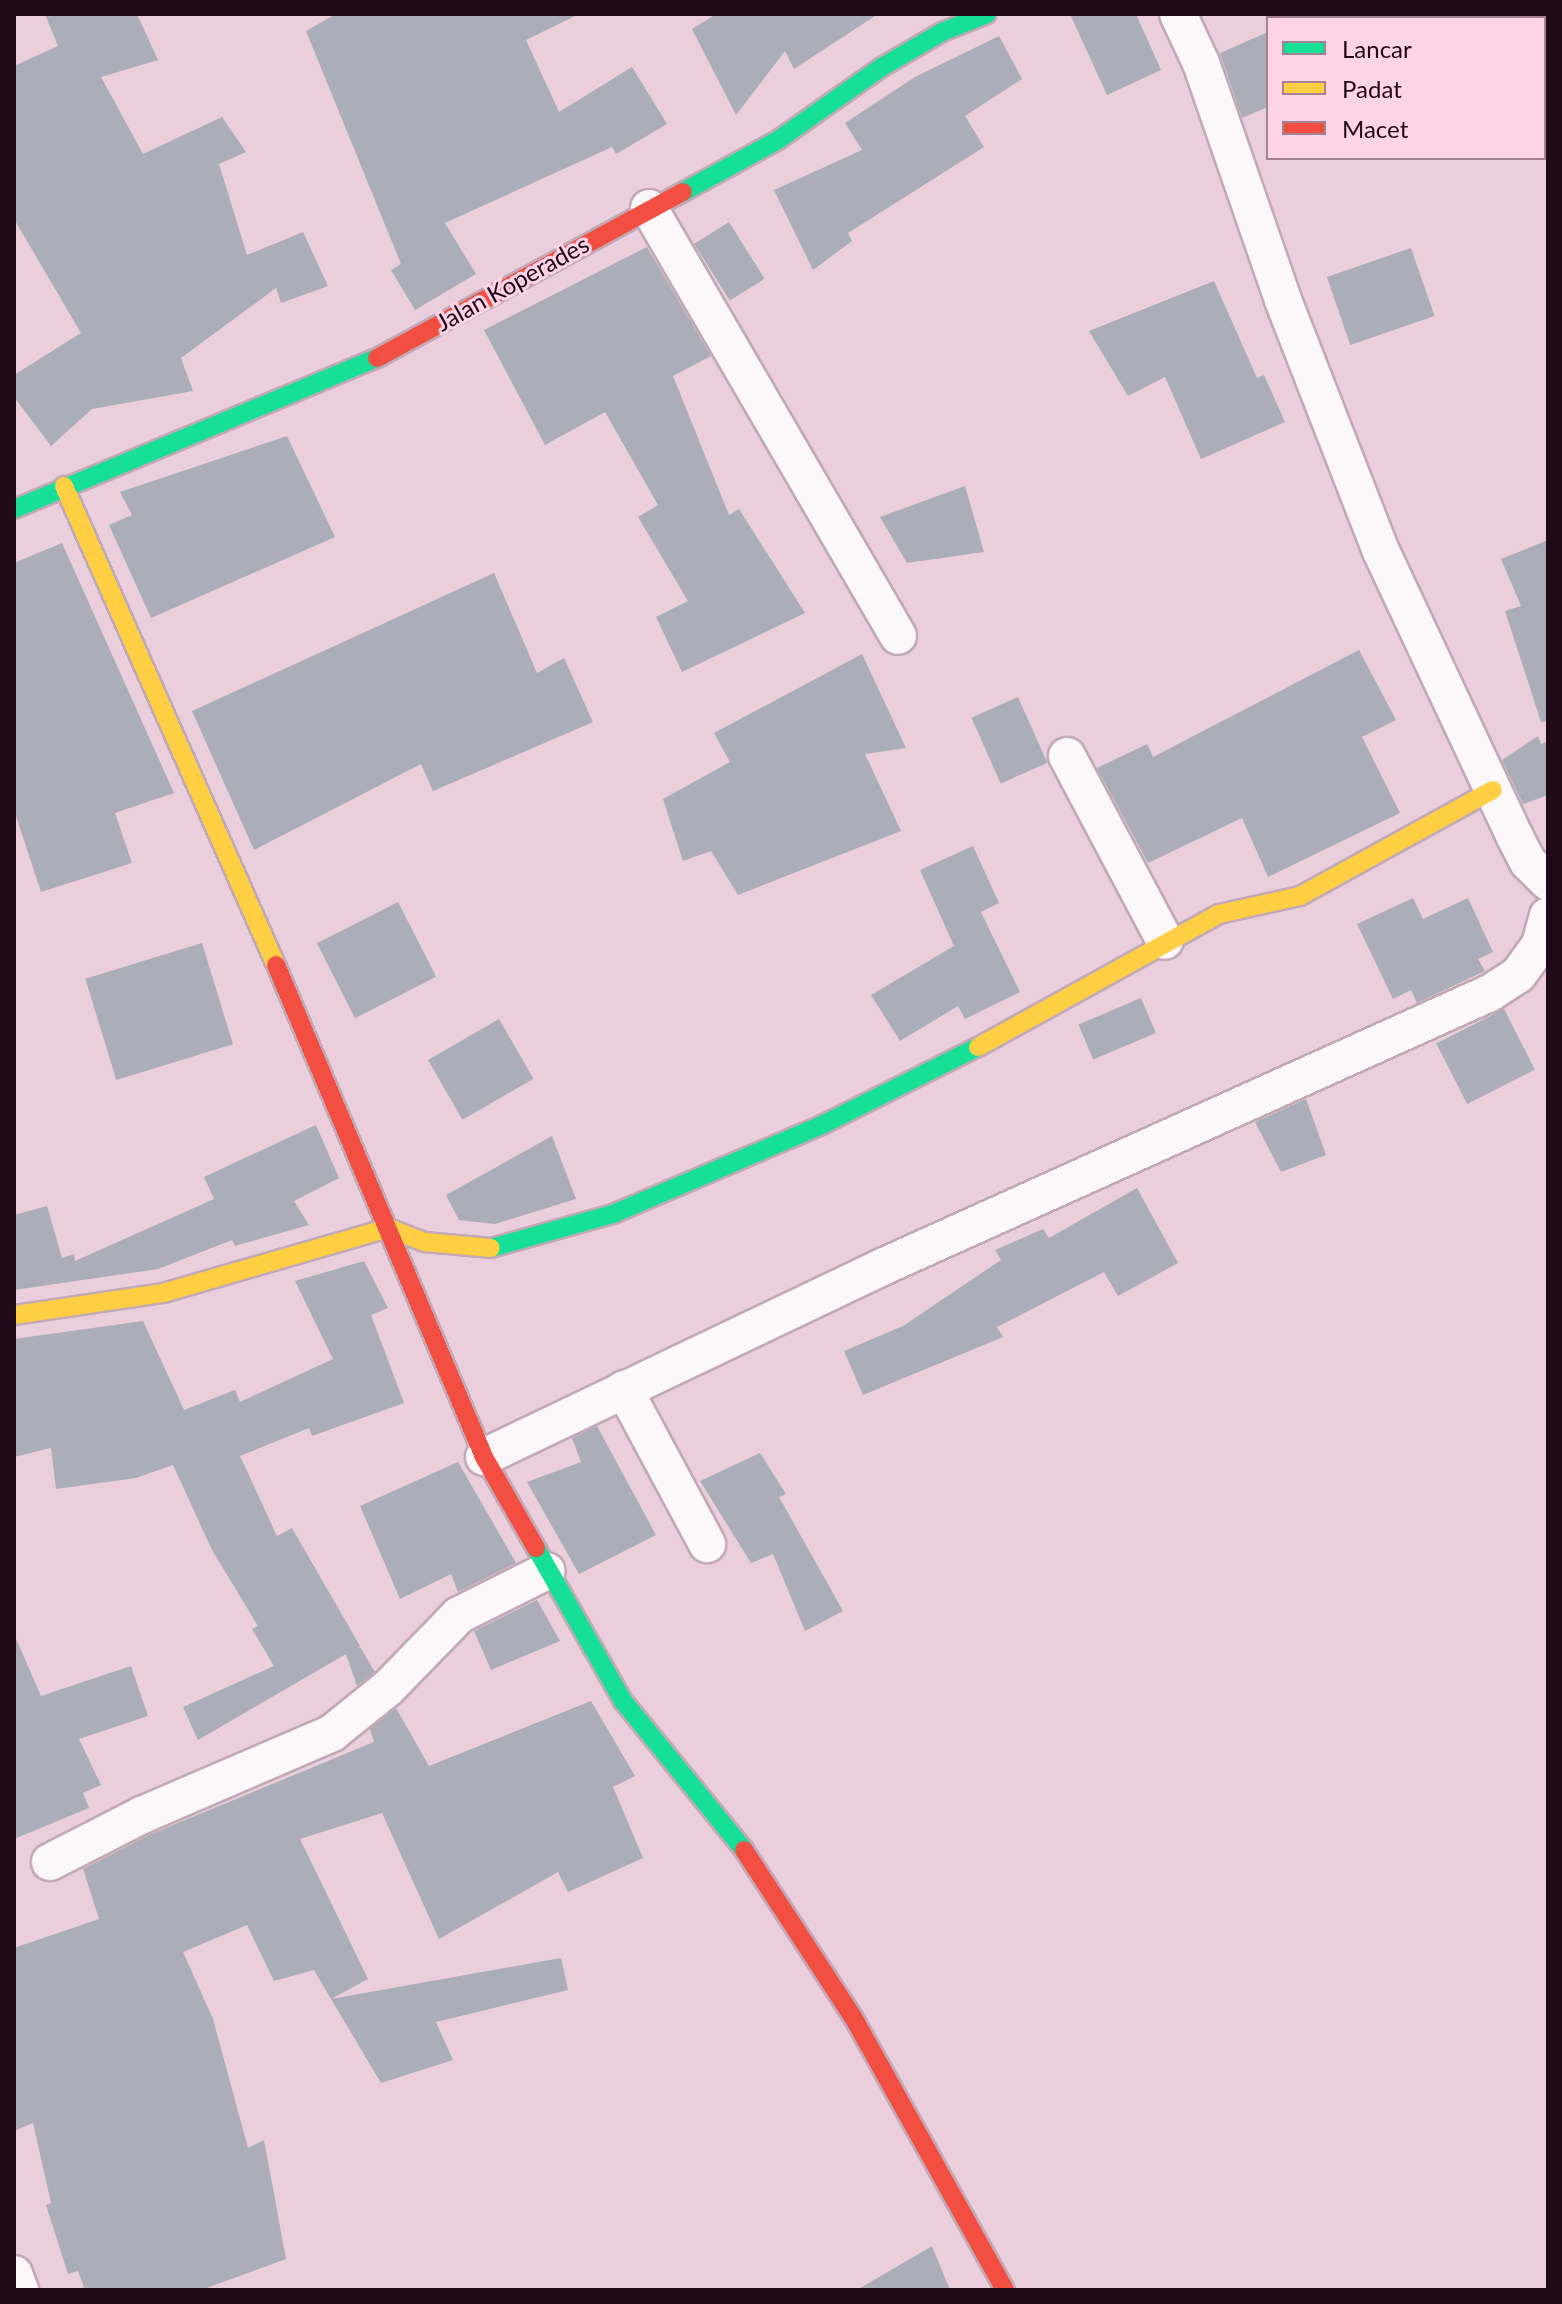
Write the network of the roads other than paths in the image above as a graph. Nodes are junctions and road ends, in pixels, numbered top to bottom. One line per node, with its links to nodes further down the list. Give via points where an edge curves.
1 (987, 14): 3 (street, Jalan Koperades, via 930,39 778,140)
2 (1178, 14): 8 (street, via 1201,63 1283,300 1380,549)
3 (649, 208): 4 (street, Jalan Koperades, via 383,356); 6 (street)
4 (64, 486): 5 (street, Jalan Koperades); 12 (street)
5 (14, 509)
6 (898, 636)
7 (1067, 756): 11 (street)
8 (1493, 790): 9 (street, via 1528,862); 11 (street, via 1300,896 1228,910)
9 (1548, 882)
10 (1548, 916): 14 (street, via 1540,945 1526,965 1490,993)
11 (1165, 941): 12 (street, via 951,1062 822,1125 613,1214 498,1249 425,1242)
12 (388, 1228): 13 (street, via 163,1293); 15 (street)
13 (14, 1315)
14 (624, 1389): 15 (street); 16 (street)
15 (484, 1457): 17 (street)
16 (707, 1544)
17 (547, 1571): 18 (street, via 459,1615 388,1688 332,1733 142,1815); 21 (street, via 623,1701 767,1878 853,2017)
18 (50, 1862)
19 (14, 2274): 20 (street)
20 (20, 2290)
21 (1005, 2290)

